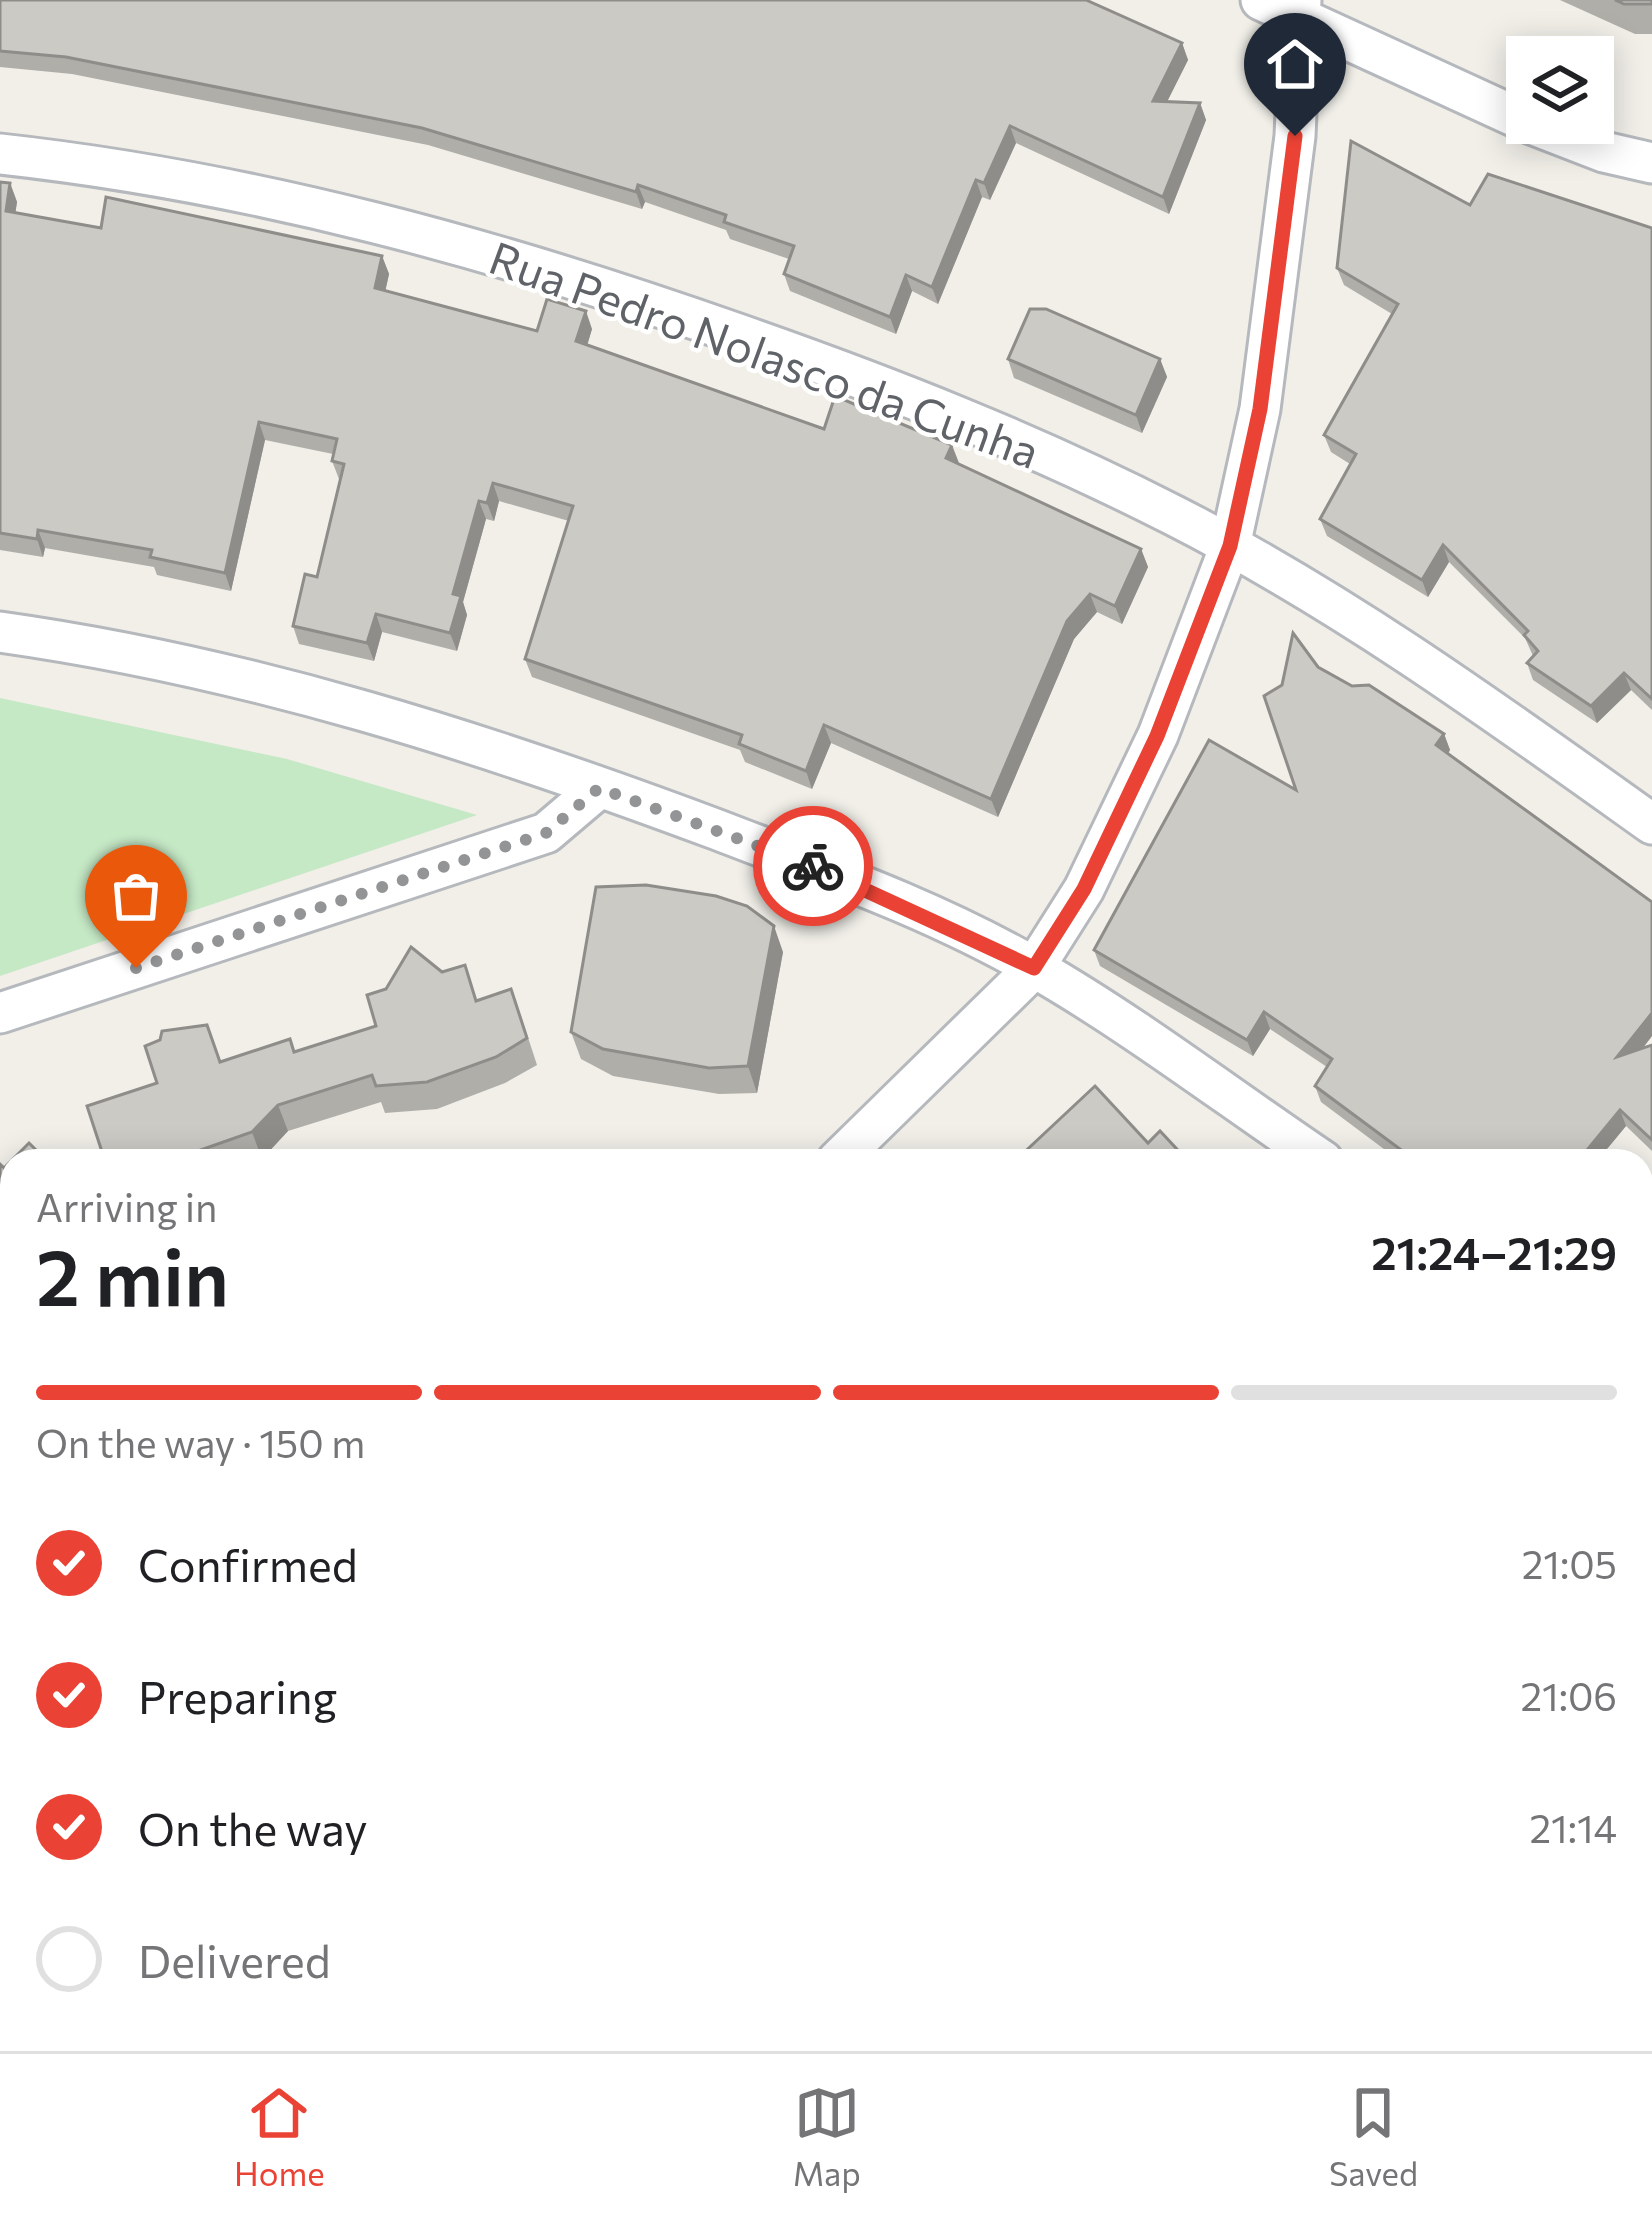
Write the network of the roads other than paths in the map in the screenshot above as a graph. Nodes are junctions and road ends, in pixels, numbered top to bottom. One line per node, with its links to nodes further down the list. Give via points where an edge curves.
1 (1262, 0): 2 (street)
2 (1300, 9): 3 (street); 7 (street, via 1295,136 1260,409)
3 (1506, 112)
4 (1583, 144): 6 (street)
5 (0, 154): 7 (street, Rua Pedro Nolasco da Cunha, via 271,195 551,268 991,427)
6 (1652, 163)
7 (1230, 546): 10 (street, Rua Pedro Nolasco da Cunha, via 1468,693); 11 (street, via 1157,736 1084,889)
8 (0, 632): 9 (street, via 301,689)
9 (599, 788): 11 (street, via 832,874); 12 (street, via 546,833)
10 (1652, 824)
11 (1034, 968): 13 (street); 14 (street)
12 (0, 1013)
13 (849, 1149)
14 (1305, 1149)

